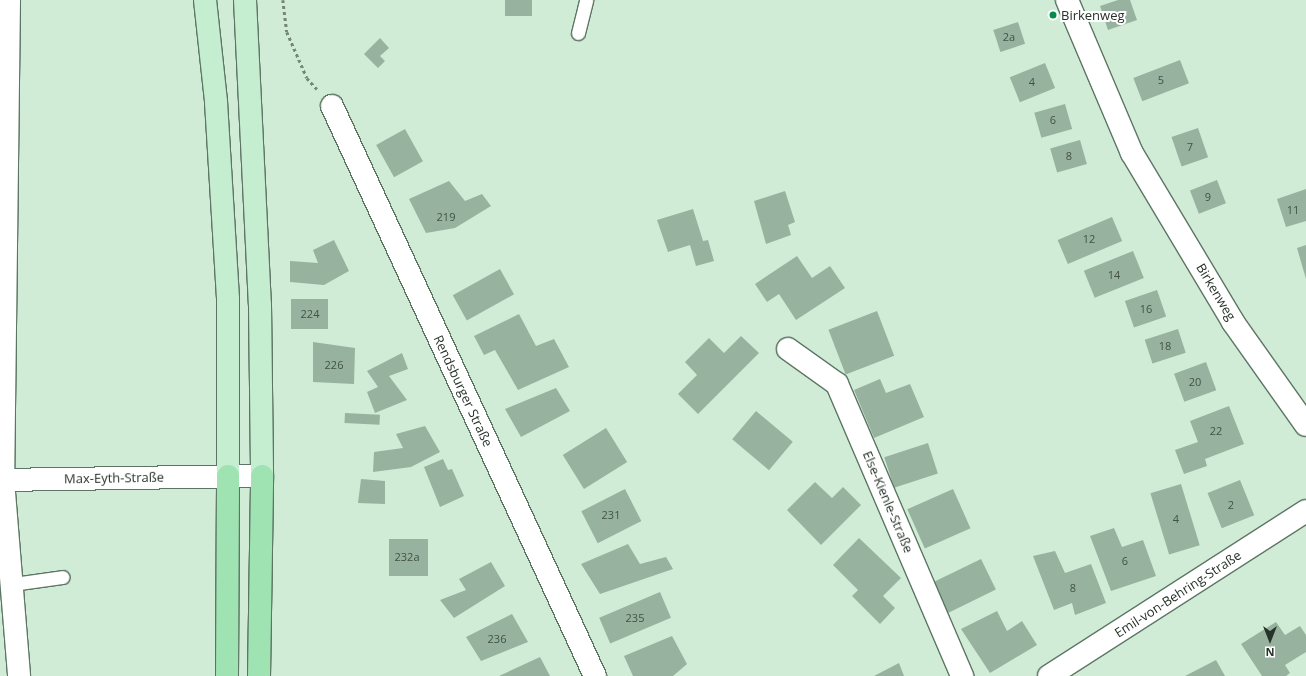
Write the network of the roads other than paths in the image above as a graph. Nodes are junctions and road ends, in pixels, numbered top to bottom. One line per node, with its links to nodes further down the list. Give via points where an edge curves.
1 (9, 0): 12 (street)
2 (205, 0): 10 (main road, via 216,102 228,299)
3 (245, 0): 11 (main road, via 260,305)
4 (586, 0): 6 (lane)
5 (1067, 0): 9 (street, Birkenweg, via 1132,153 1233,322)
6 (578, 33)
7 (332, 106): 20 (street, Rendsburger Straße)
8 (788, 349): 21 (street, Else-Kienle-Straße, via 837,384)
9 (1306, 424)
10 (228, 476): 11 (street, Max-Eyth-Straße); 12 (street, Max-Eyth-Straße); 18 (highway)
11 (262, 476): 19 (highway)
12 (2, 480): 15 (street)
13 (1306, 511): 16 (street, Emil-von-Behring-Straße)
14 (63, 577): 15 (lane)
15 (13, 584): 17 (street)
16 (1053, 675)
17 (19, 676)
18 (227, 676)
19 (259, 676)
20 (595, 676)
21 (962, 676)

